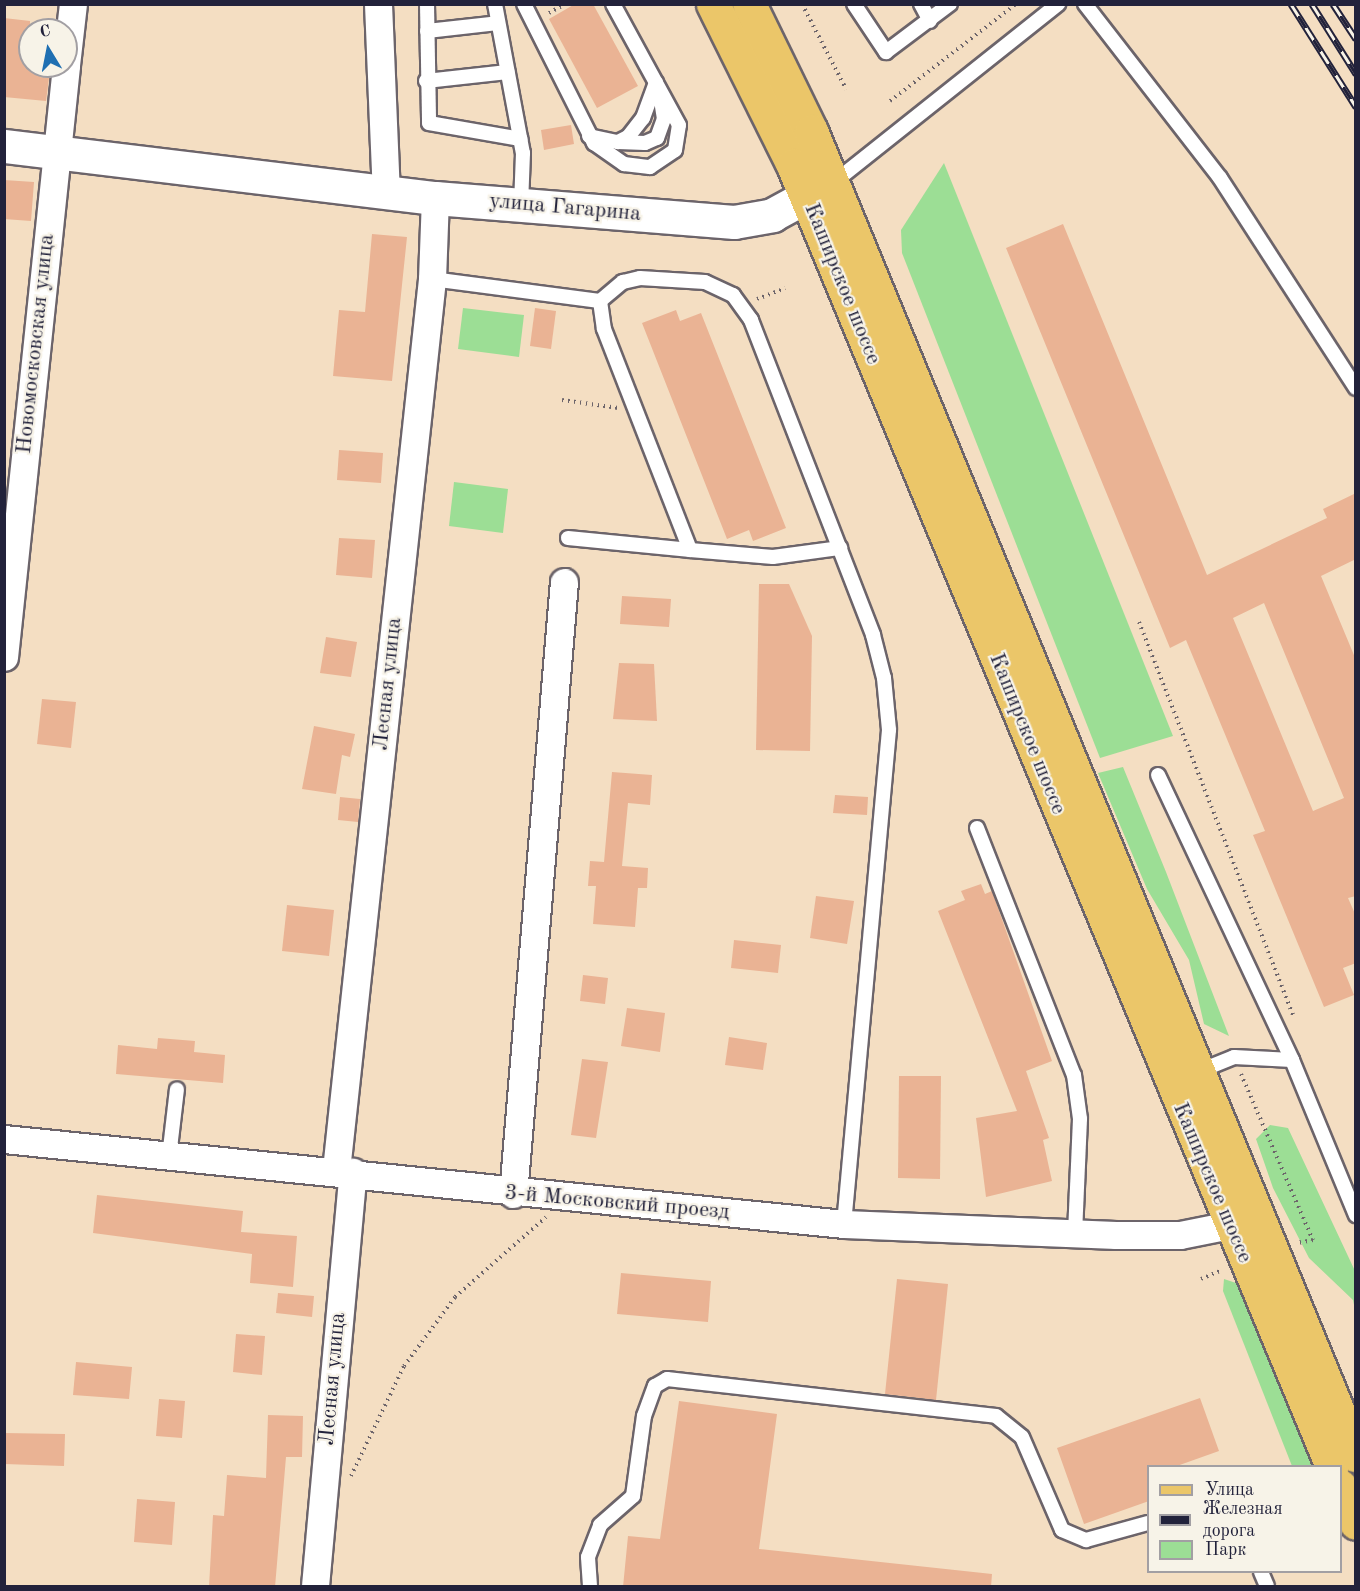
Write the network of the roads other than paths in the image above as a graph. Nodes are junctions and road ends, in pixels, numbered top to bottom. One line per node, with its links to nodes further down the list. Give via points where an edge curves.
1 (378, 4): 26 (street)
2 (427, 4): 15 (lane)
3 (495, 4): 14 (lane)
4 (524, 4): 20 (lane)
5 (613, 4): 19 (lane)
6 (713, 4): 25 (main road, Каширское шоссе)
7 (748, 4): 25 (main road, Каширское шоссе)
8 (854, 4): 13 (lane, via 886,52)
9 (921, 4): 13 (lane)
10 (950, 4): 13 (lane)
11 (1058, 4): 25 (lane, улица Гагарина)
12 (1085, 4): 31 (lane, via 1220,178)
13 (930, 21)
14 (498, 22): 15 (lane); 16 (lane)
15 (427, 31): 18 (lane)
16 (508, 72): 18 (lane); 21 (lane)
17 (64, 78): 24 (street, Новомосковская улица)
18 (426, 81): 21 (lane, via 426,116 431,126)
19 (656, 82): 20 (lane, via 680,131 664,161 642,168 624,164); 22 (lane, via 639,125); 22 (lane, via 661,132 645,143)
20 (589, 136): 22 (lane)
21 (521, 139): 28 (lane)
22 (618, 142)
23 (4, 146): 24 (street, улица Гагарина)
24 (56, 151): 26 (street, улица Гагарина); 36 (street, Новомосковская улица)
25 (819, 190): 28 (street, улица Гагарина, via 765,218 742,222); 40 (main road, Каширское шоссе); 48 (main road, Каширское шоссе)
26 (386, 192): 27 (street, улица Гагарина)
27 (435, 198): 28 (street, улица Гагарина); 29 (street, Лесная улица)
28 (522, 205)
29 (432, 279): 30 (lane); 44 (street, Лесная улица)
30 (600, 300): 33 (lane, via 623,282 648,277 713,284 742,305); 34 (lane, via 601,320)
31 (1356, 388)
32 (568, 538): 34 (lane)
33 (840, 548): 34 (lane, via 773,557); 47 (lane, via 873,635 889,729)
34 (690, 550)
35 (564, 582): 45 (street)
36 (4, 657)
37 (1158, 775): 39 (lane)
38 (977, 828): 49 (lane, via 1074,1075 1080,1119)
39 (1292, 1060): 40 (lane, via 1234,1057); 46 (lane)
40 (1195, 1073): 50 (main road, Каширское шоссе)
41 (177, 1089): 43 (lane)
42 (4, 1139): 43 (street, 3-й Московский проезд)
43 (169, 1157): 44 (street, 3-й Московский проезд)
44 (345, 1171): 45 (street, 3-й Московский проезд); 56 (street, Лесная улица)
45 (513, 1194): 47 (street, 3-й Московский проезд)
46 (1356, 1215)
47 (844, 1224): 49 (street, 3-й Московский проезд)
48 (1230, 1225): 49 (street, 3-й Московский проезд, via 1180,1234); 51 (main road, Каширское шоссе)
49 (1075, 1235)
50 (1356, 1455)
51 (1331, 1465)
52 (1342, 1488): 53 (main road)
53 (1356, 1523)
54 (1147, 1524): 57 (lane, via 1086,1540 1062,1530 1022,1437 996,1416 667,1379 655,1386 644,1416 633,1496 600,1525 588,1557)
55 (1262, 1573): 58 (lane)
56 (315, 1587)
57 (590, 1587)
58 (1268, 1587)

